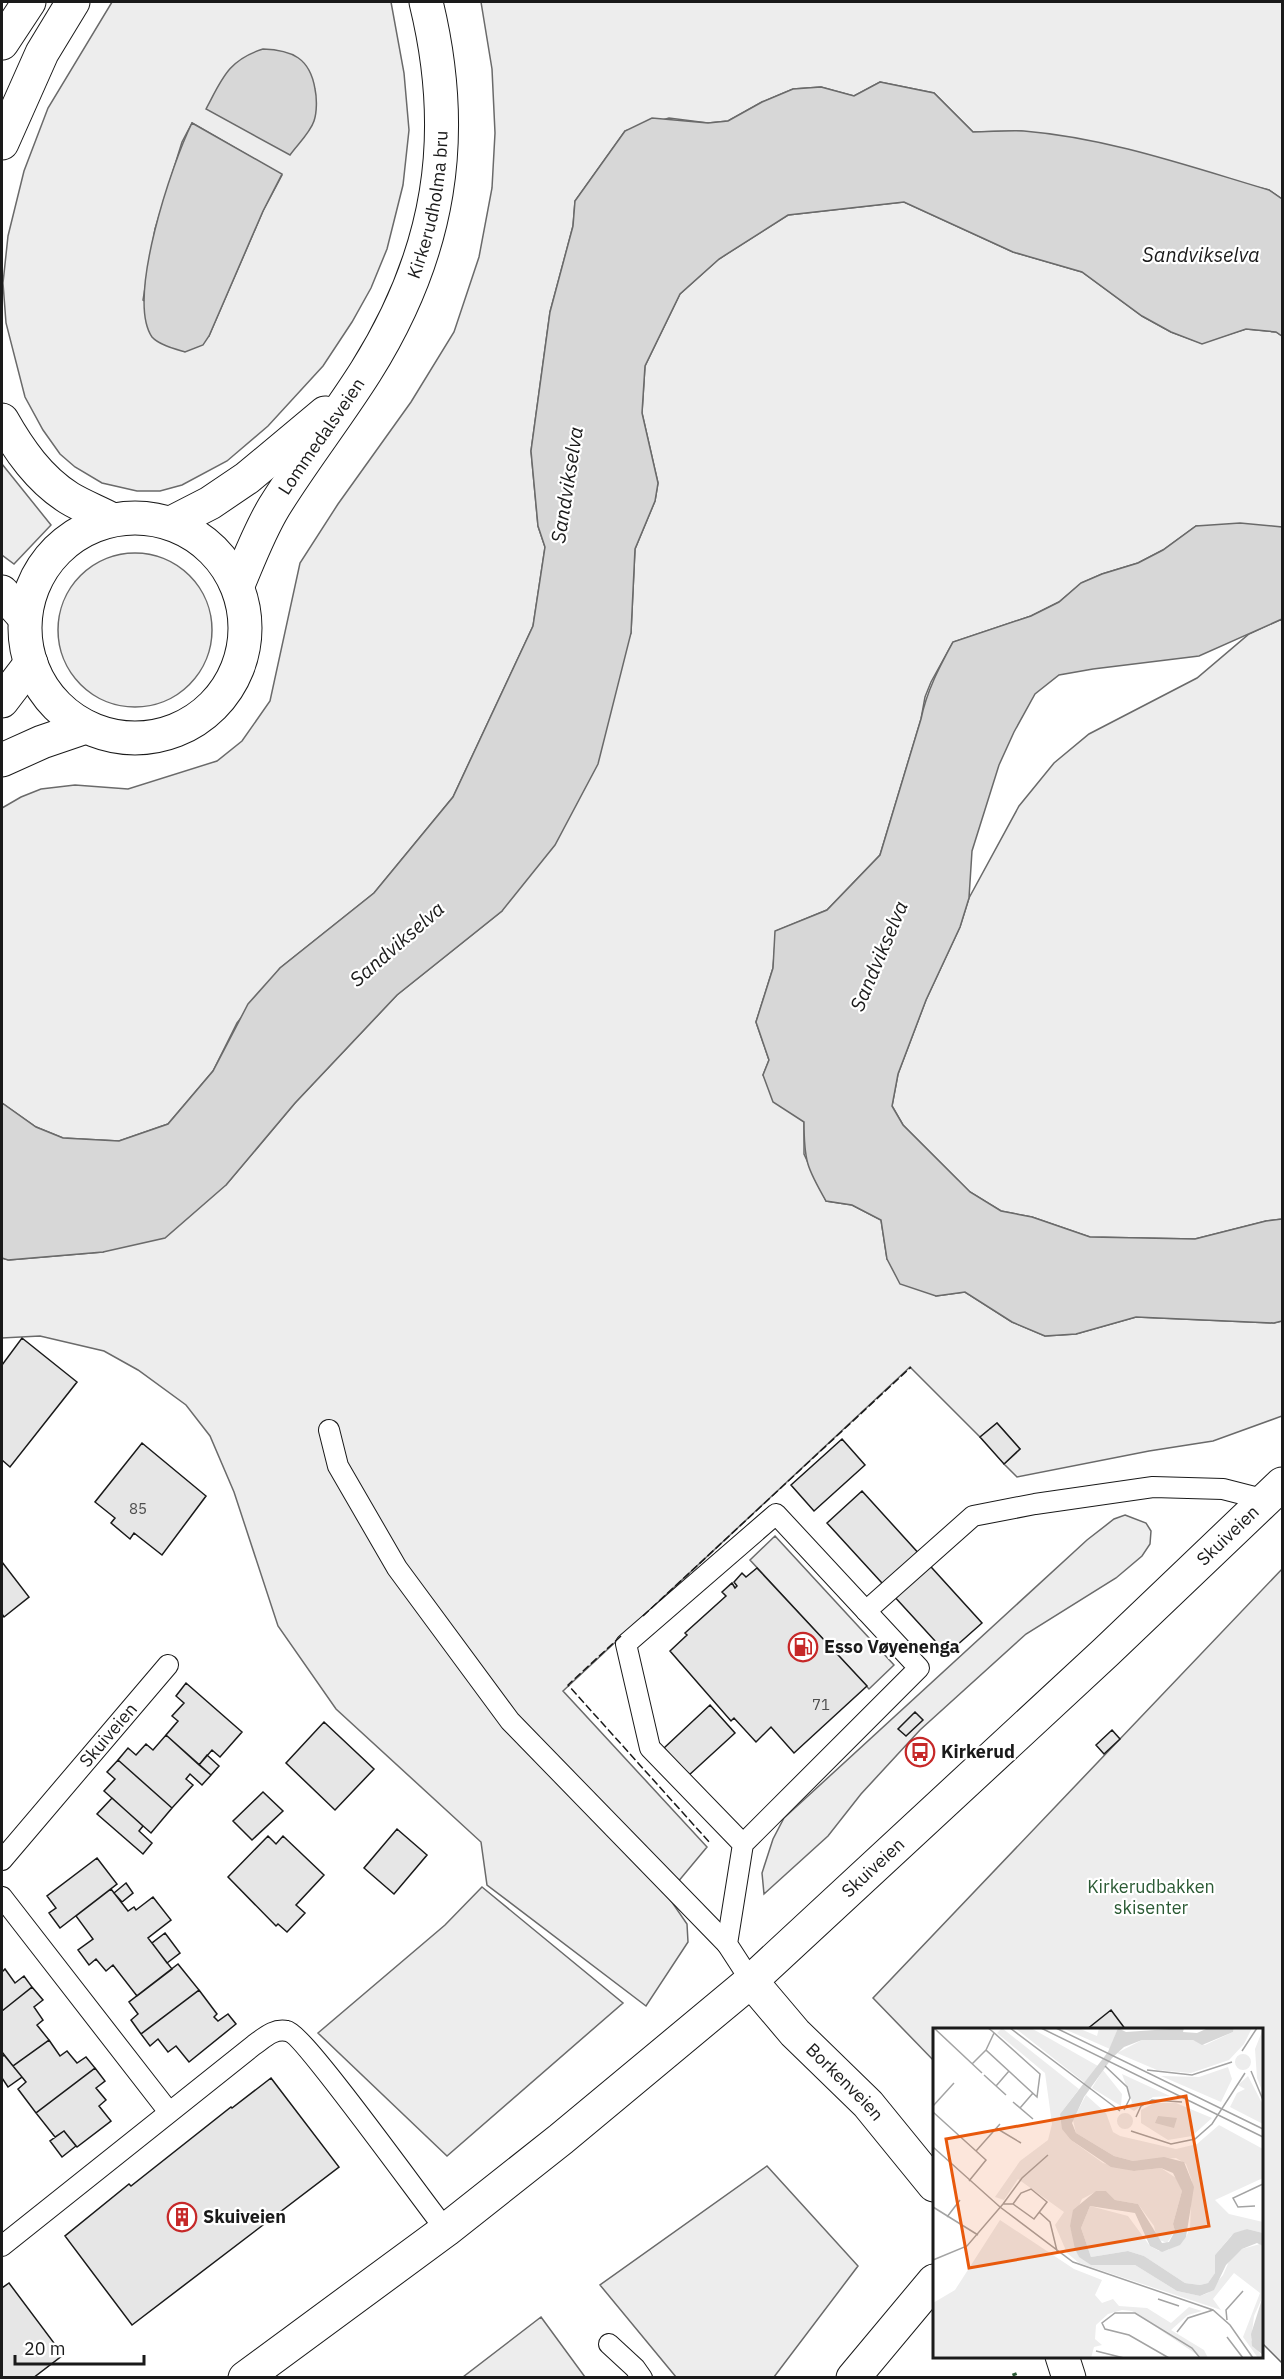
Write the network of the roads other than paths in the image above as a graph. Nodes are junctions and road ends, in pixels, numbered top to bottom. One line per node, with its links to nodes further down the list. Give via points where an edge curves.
1 (29, 2): 4 (main road)
2 (73, 2): 5 (main road, via 42,53)
3 (426, 2): 6 (main road, Kirkerudholma bru, via 442,96 440,180 413,280 393,325)
4 (2, 43)
5 (2, 143)
6 (352, 392): 9 (main road, Lommedalsveien, via 247,478); 10 (main road, Lommedalsveien, via 273,508)
7 (2, 420): 8 (main road, via 21,452 43,476 69,498)
8 (111, 519): 9 (main road, via 142,517); 12 (main road, via 79,532 52,555 34,584)
9 (171, 523): 10 (main road, via 199,537 215,551)
10 (238, 585): 15 (main road, via 247,623 242,661 224,695 203,715 160,736 122,738)
11 (2, 592): 12 (main road)
12 (25, 618): 13 (main road, via 25,641)
13 (31, 663): 14 (main road); 15 (main road, via 43,689 62,711)
14 (4, 697)
15 (86, 727): 16 (main road)
16 (2, 760)
17 (329, 1430): 24 (lane, via 338,1466 397,1568 510,1721)
18 (1274, 1492): 19 (lane, via 1153,1487 973,1516); 25 (main road, Skuiveien)
19 (866, 1611): 21 (lane, via 919,1668); 21 (lane, via 776,1514 626,1644 650,1748)
20 (168, 1665): 22 (lane, Skuiveien)
21 (743, 1844): 24 (lane)
22 (2, 1860)
23 (2, 1897): 26 (lane)
24 (727, 1944): 25 (lane)
25 (751, 1981): 27 (main road, Borkenveien, via 795,2033 868,2104); 28 (main road, Skuiveien)
26 (169, 2112): 28 (lane, via 273,2032 287,2031 303,2043); 29 (lane)
27 (933, 2184)
28 (446, 2230): 33 (main road, Skuiveien)
29 (2, 2246)
30 (933, 2282): 35 (main road)
31 (609, 2344): 34 (lane)
32 (1063, 2358): 36 (main road)
33 (245, 2378)
34 (642, 2378)
35 (853, 2378)
36 (1069, 2378)

